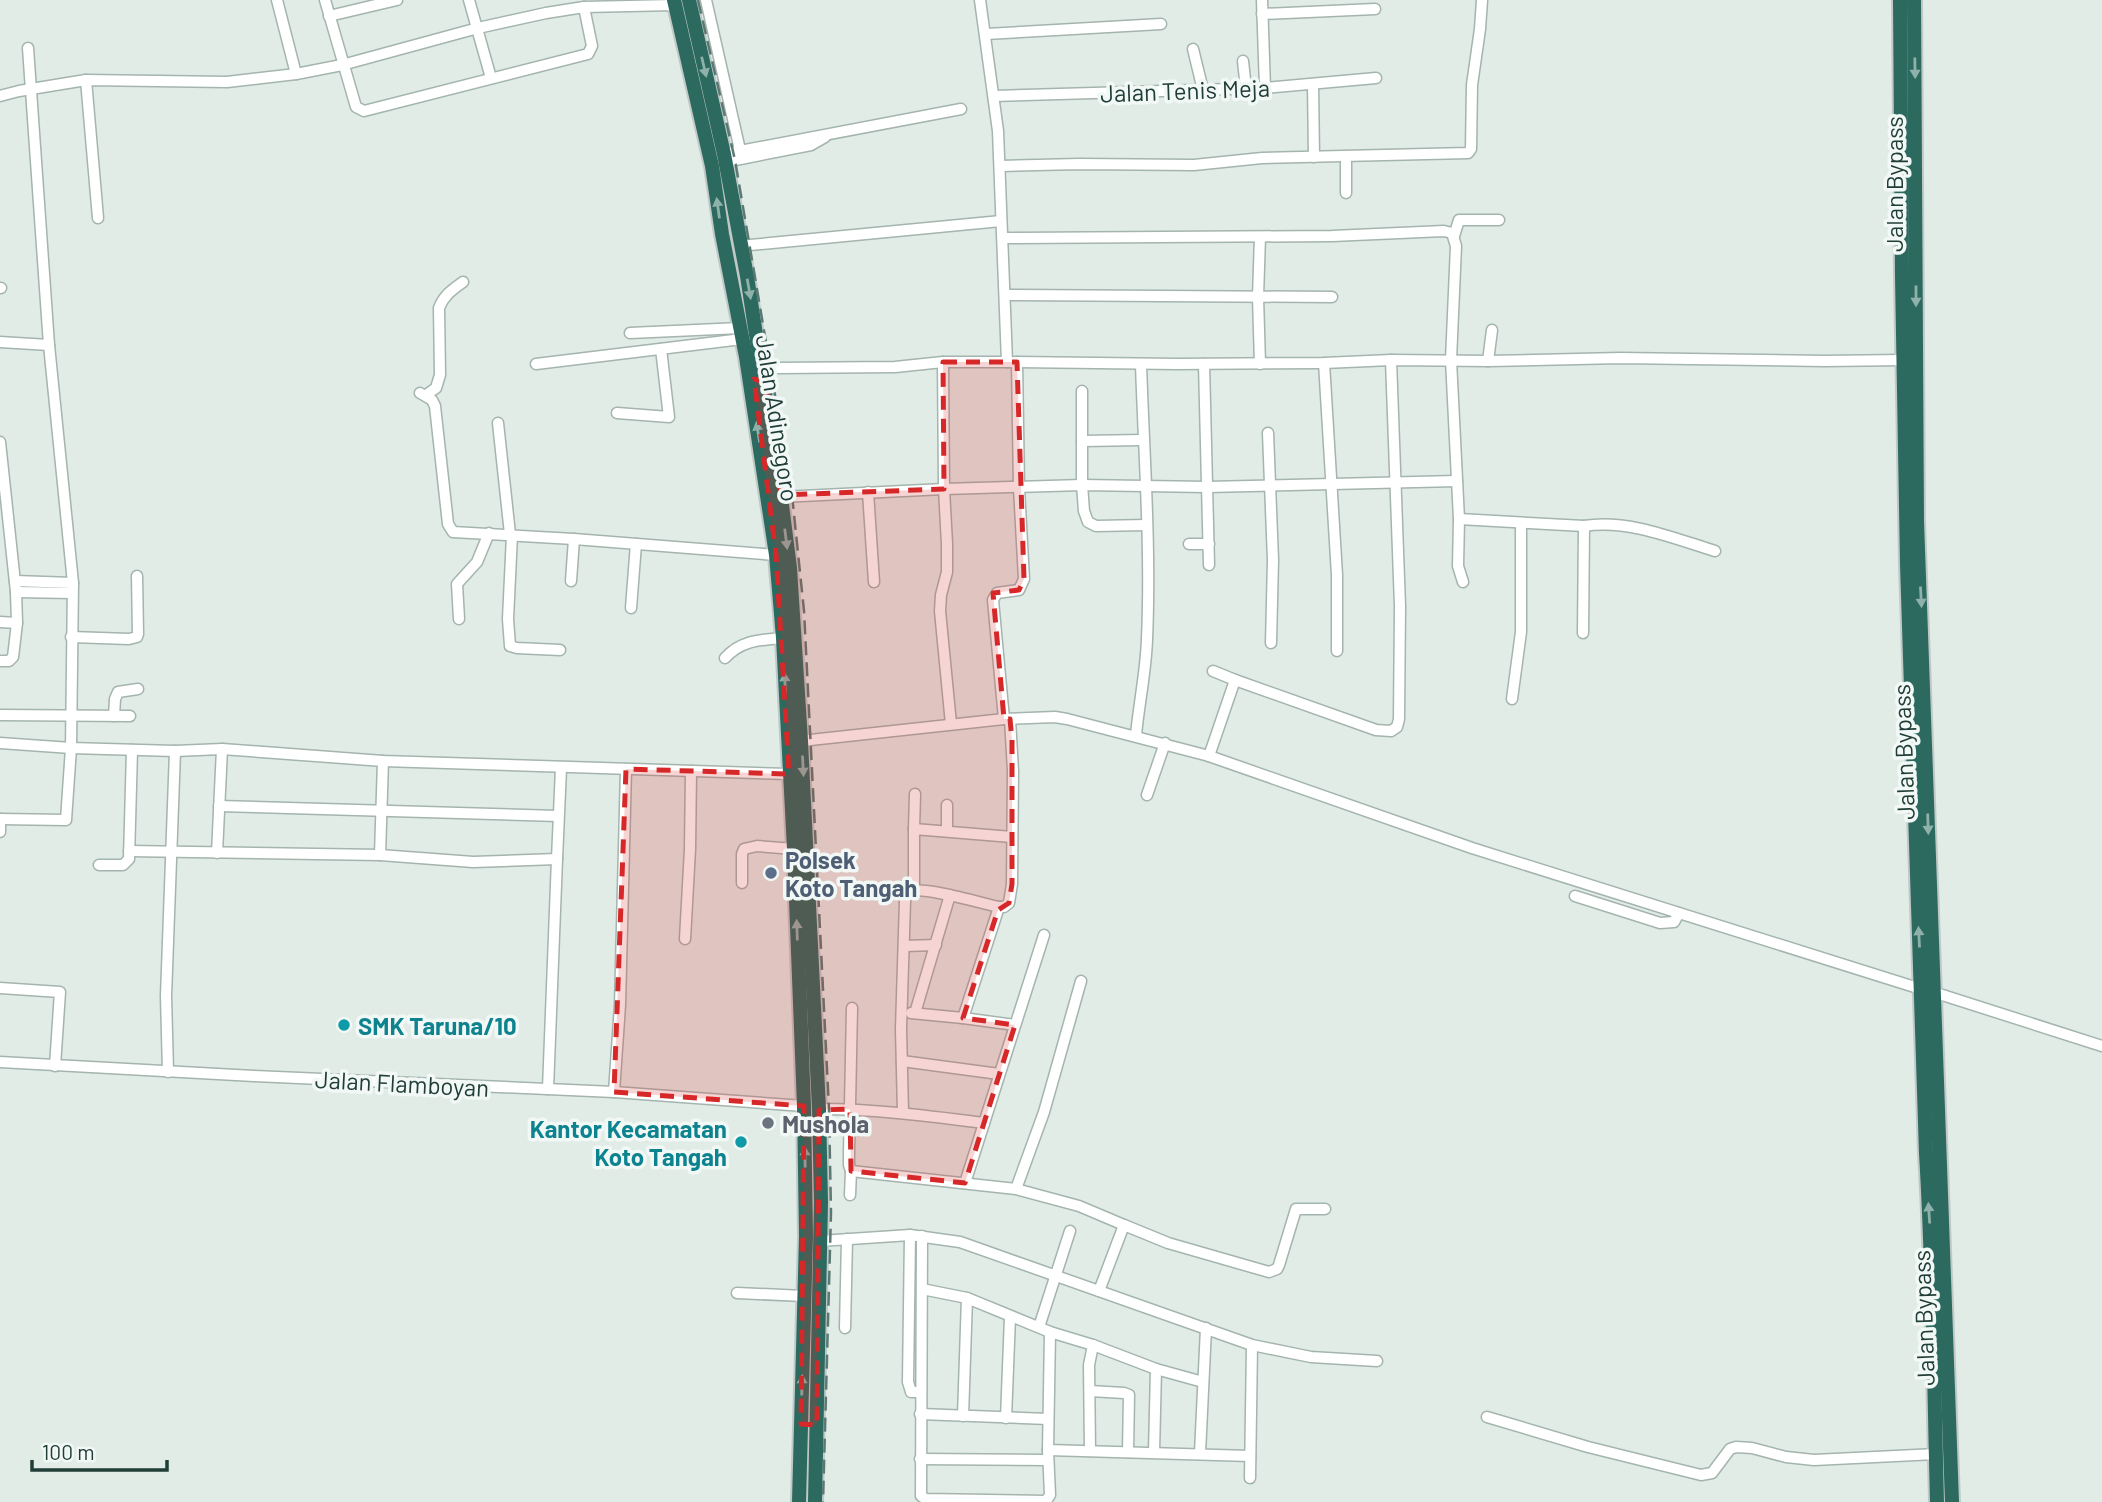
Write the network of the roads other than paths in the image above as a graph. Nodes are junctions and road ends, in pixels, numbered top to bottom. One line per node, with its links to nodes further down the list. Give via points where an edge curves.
1 (277, 0): 24 (street)
2 (325, 0): 16 (street)
3 (397, 0): 11 (street)
4 (469, 0): 18 (street)
5 (706, 0): 36 (street)
6 (980, 0): 19 (street)
7 (1262, 0): 15 (street)
8 (1482, 0): 38 (street, via 1470,152)
9 (1900, 0): 43 (highway, Jalan Bypass)
10 (1914, 0): 43 (highway, Jalan Bypass, one-way to 43)
11 (380, 2): 16 (street)
12 (679, 2): 13 (street); 39 (highway, one-way to 39); 57 (highway, Jalan Adinegoro, one-way to 12)
13 (584, 7): 18 (street); 25 (street, via 592,46 588,54)
14 (1375, 9): 15 (street)
15 (1262, 14): 30 (street)
16 (329, 16): 23 (street)
17 (1161, 24): 19 (street)
18 (478, 29): 23 (street); 25 (street)
19 (986, 34): 34 (street)
20 (28, 48): 29 (street)
21 (1194, 49): 32 (street)
22 (1243, 61): 31 (street)
23 (342, 65): 24 (street); 25 (street, via 356,107 364,111)
24 (296, 74): 27 (street, via 227,82)
25 (491, 78)
26 (1376, 78): 28 (street, Jalan Tenis Meja)
27 (86, 80): 29 (street); 44 (street)
28 (1313, 85): 30 (street, Jalan Tenis Meja); 40 (street)
29 (32, 88): 33 (street); 59 (street)
30 (1265, 88): 31 (street, Jalan Tenis Meja)
31 (1246, 89): 32 (street, Jalan Tenis Meja)
32 (1203, 90): 34 (street, Jalan Tenis Meja)
33 (0, 96)
34 (994, 96): 41 (street)
35 (961, 109): 37 (street, via 828,135 811,145)
36 (740, 150): 37 (street); 39 (street)
37 (760, 151): 39 (street)
38 (1346, 157): 40 (street); 42 (street)
39 (724, 158): 50 (highway)
40 (1314, 158): 41 (street)
41 (1000, 166): 46 (street)
42 (1346, 193)
43 (1909, 206): 64 (highway, Jalan Bypass); 182 (highway, Jalan Bypass, one-way to 182)
44 (98, 218)
45 (1499, 220): 47 (street, via 1459,220)
46 (1001, 221): 49 (street); 50 (street)
47 (1454, 236): 48 (street, via 1444,230); 62 (street)
48 (1260, 237): 49 (street); 53 (street)
49 (1003, 238): 52 (street)
50 (741, 244): 61 (highway, one-way to 61)
51 (463, 282): 99 (street, via 442,299 440,375 436,388 423,394 435,406 448,524 457,533)
52 (1005, 295): 53 (street); 67 (street)
53 (1258, 297): 54 (street); 71 (street)
54 (1332, 297)
55 (1492, 330): 65 (street)
56 (630, 333): 57 (street)
57 (741, 333): 60 (street); 61 (highway, Jalan Adinegoro)
58 (0, 342): 59 (street)
59 (50, 345): 115 (street)
60 (661, 349): 69 (street); 76 (street, via 669,417)
61 (753, 355): 74 (highway)
62 (1451, 359): 63 (street); 65 (street); 83 (street)
63 (1391, 360): 68 (street); 84 (street)
64 (1904, 360): 65 (street); 182 (highway, Jalan Bypass, one-way to 64, via 1907,564)
65 (1488, 361)
66 (943, 362): 67 (street); 73 (street); 90 (street)
67 (1012, 362): 72 (street); 91 (street)
68 (1324, 363): 71 (street); 86 (street)
69 (536, 364)
70 (1204, 364): 71 (street); 72 (street); 89 (street)
71 (1260, 364)
72 (1141, 365): 79 (street)
73 (778, 368)
74 (757, 383): 93 (highway); 108 (highway, Jalan Adinegoro, one-way to 74)
75 (1082, 391): 80 (street)
76 (617, 412)
77 (498, 423): 100 (street)
78 (1268, 433): 88 (street)
79 (1143, 440): 80 (street); 87 (street)
80 (1082, 441): 85 (street)
81 (0, 442): 82 (street)
82 (2, 465): 94 (street)
83 (1457, 481): 84 (street); 95 (street)
84 (1394, 483): 86 (street); 129 (street, via 1400,606 1396,727 1391,732 1376,730)
85 (1082, 485): 87 (street); 91 (street); 97 (street, via 1084,511 1091,525)
86 (1332, 485): 88 (street); 125 (street)
87 (1146, 486): 89 (street); 97 (street)
88 (1269, 486): 89 (street); 123 (street)
89 (1207, 487): 104 (street)
90 (944, 488): 91 (street); 92 (street); 137 (street, via 947,572 940,611)
91 (1019, 488): 136 (street, via 1023,583 1019,590 997,593 993,600)
92 (868, 492): 93 (street); 112 (street)
93 (782, 497): 139 (highway, one-way to 139)
94 (4, 509): 107 (street)
95 (1459, 519): 96 (street); 113 (street, via 1458,566)
96 (1521, 524): 98 (street); 131 (street, via 1521,632)
97 (1146, 525): 138 (street, via 1147,639)
98 (1584, 526): 105 (street, via 1629,527); 120 (street)
99 (489, 533): 100 (street); 117 (street, via 477,562 457,584)
100 (511, 535): 101 (street); 124 (street, via 510,646)
101 (574, 539): 102 (street); 111 (street)
102 (636, 544): 108 (street); 116 (street)
103 (1189, 544): 104 (street)
104 (1209, 544): 109 (street)
105 (1715, 551)
106 (0, 554): 107 (street)
107 (13, 555): 114 (street)
108 (776, 555): 122 (highway, Jalan Adinegoro)
109 (1209, 565)
110 (137, 576): 121 (street, via 137,637)
111 (571, 581)
112 (874, 582)
113 (1463, 582)
114 (15, 587): 115 (street); 119 (street)
115 (73, 588): 121 (street)
116 (631, 608)
117 (458, 619)
118 (0, 622): 119 (street)
119 (16, 622): 127 (street, via 13,657)
120 (1583, 633)
121 (71, 636): 132 (street)
122 (783, 638): 126 (street, via 746,643); 151 (highway, Jalan Adinegoro, one-way to 122)
123 (1271, 643)
124 (561, 650)
125 (1337, 651)
126 (725, 658)
127 (0, 661)
128 (1213, 671): 129 (street)
129 (1235, 680): 146 (street)
130 (138, 689): 134 (street, via 118,692)
131 (1512, 699)
132 (71, 714): 133 (street); 134 (street); 142 (street)
133 (0, 715)
134 (114, 716): 135 (street)
135 (130, 716)
136 (1007, 719): 137 (street); 138 (street, via 1068,719); 162 (street, via 1013,771)
137 (951, 724): 139 (street)
138 (1136, 735): 141 (street)
139 (802, 741): 198 (highway, one-way to 198)
140 (0, 743): 142 (street)
141 (1165, 743): 146 (street); 153 (street)
142 (71, 748): 144 (street); 158 (street, via 66,821)
143 (222, 749): 145 (street); 147 (street); 155 (street)
144 (132, 750): 145 (street); 164 (street)
145 (175, 751): 165 (street)
146 (1209, 756): 175 (street, via 1472,848)
147 (383, 761): 148 (street); 156 (street)
148 (561, 768): 149 (street); 157 (street)
149 (626, 769): 150 (street); 195 (street)
150 (691, 771): 151 (street); 177 (street)
151 (789, 774): 163 (highway, Jalan Adinegoro)
152 (915, 794): 159 (street)
153 (1147, 795)
154 (947, 805): 160 (street)
155 (219, 806): 156 (street); 166 (street)
156 (381, 810): 157 (street); 167 (street)
157 (558, 816): 168 (street)
158 (0, 819): 161 (street)
159 (914, 829): 160 (street); 171 (street)
160 (947, 831): 162 (street)
161 (0, 832)
162 (1012, 837): 174 (street, via 1011,898 1007,906)
163 (794, 849): 170 (street, via 744,849); 196 (highway, Jalan Adinegoro, one-way to 163)
164 (129, 851): 165 (street); 169 (street, via 127,864)
165 (173, 852): 166 (street); 192 (street, via 166,996)
166 (217, 853): 167 (street)
167 (380, 855): 168 (street, via 473,862)
168 (557, 859): 194 (street)
169 (99, 865)
170 (742, 883)
171 (914, 890): 172 (street); 179 (street, via 905,901)
172 (950, 895): 174 (street); 178 (street)
173 (1575, 896): 175 (street, via 1660,923 1674,922)
174 (999, 907): 186 (street)
175 (1679, 913): 182 (street)
176 (1044, 935): 187 (street)
177 (685, 939)
178 (936, 945): 179 (street); 185 (street)
179 (904, 946): 184 (street)
180 (1081, 981): 203 (street, via 1044,1112)
181 (0, 988): 191 (street, via 60,992)
182 (1927, 990): 188 (street); 225 (highway, Jalan Bypass, via 1942,1193)
183 (852, 1009): 197 (street)
184 (902, 1013): 185 (street); 189 (street)
185 (915, 1013): 186 (street)
186 (963, 1018): 187 (street)
187 (1015, 1026): 193 (street)
188 (2102, 1046)
189 (902, 1061): 193 (street); 199 (street)
190 (0, 1062): 191 (street, Jalan Flamboyan)
191 (55, 1066): 192 (street, Jalan Flamboyan)
192 (168, 1072): 194 (street, Jalan Flamboyan)
193 (999, 1074): 200 (street)
194 (548, 1088): 195 (street, Jalan Flamboyan)
195 (614, 1091): 196 (street, Jalan Flamboyan)
196 (804, 1106): 216 (highway, Jalan Adinegoro, one-way to 196)
197 (850, 1109): 198 (street); 199 (street); 201 (street)
198 (819, 1110): 211 (highway)
199 (904, 1113): 200 (street)
200 (984, 1123): 202 (street)
201 (851, 1171): 202 (street); 204 (street)
202 (965, 1182): 203 (street)
203 (1016, 1189): 206 (street, via 1079,1206)
204 (850, 1195)
205 (1325, 1209): 206 (street, via 1296,1209 1279,1265 1269,1272 1168,1243)
206 (1124, 1225): 214 (street)
207 (1070, 1231): 212 (street)
208 (909, 1235): 209 (street); 210 (street); 230 (street, via 908,1382 911,1392)
209 (922, 1236): 212 (street, via 972,1246); 213 (street)
210 (847, 1238): 211 (street); 220 (street)
211 (820, 1241): 237 (highway)
212 (1055, 1275): 214 (street); 219 (street)
213 (922, 1289): 217 (street); 230 (street)
214 (1099, 1291): 221 (street)
215 (737, 1293): 216 (street)
216 (804, 1296): 236 (highway, Jalan Adinegoro, one-way to 216)
217 (967, 1298): 218 (street); 232 (street)
218 (1010, 1317): 219 (street); 234 (street)
219 (1039, 1327): 222 (street)
220 (845, 1328)
221 (1206, 1328): 224 (street); 228 (street)
222 (1050, 1332): 223 (street); 235 (street)
223 (1093, 1345): 227 (street); 229 (street)
224 (1252, 1345): 226 (street, via 1311,1357); 246 (street)
225 (1939, 1357): 244 (highway, Jalan Bypass); 252 (highway, Jalan Bypass)
226 (1377, 1361)
227 (1156, 1370): 228 (street); 242 (street)
228 (1203, 1382): 243 (street)
229 (1090, 1391): 240 (street); 241 (street, via 1129,1395)
230 (921, 1392): 231 (street)
231 (920, 1414): 232 (street); 247 (street)
232 (963, 1416): 234 (street)
233 (1487, 1417): 244 (street, via 1701,1475 1712,1473 1736,1447 1814,1460)
234 (1006, 1418): 235 (street)
235 (1048, 1419): 245 (street)
236 (801, 1424): 237 (highway); 238 (highway, Jalan Adinegoro)
237 (817, 1424): 239 (highway)
238 (801, 1443): 239 (highway); 249 (highway, Jalan Adinegoro)
239 (816, 1443): 250 (highway)
240 (1090, 1451): 241 (street); 245 (street)
241 (1128, 1452): 242 (street)
242 (1154, 1452): 243 (street)
243 (1200, 1453): 246 (street)
244 (1936, 1454): 251 (highway, Jalan Bypass)
245 (1048, 1455): 247 (street); 247 (street, via 1050,1495 1046,1501 922,1498)
246 (1250, 1456): 248 (street)
247 (920, 1459)
248 (1250, 1478)
249 (799, 1502)
250 (815, 1502)
251 (1937, 1502)
252 (1952, 1502)

